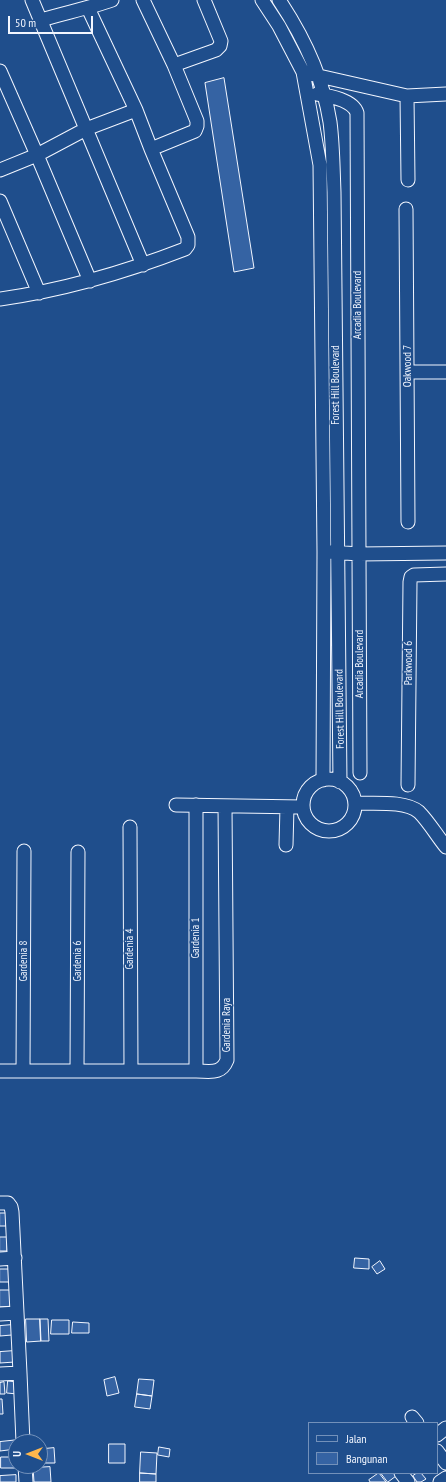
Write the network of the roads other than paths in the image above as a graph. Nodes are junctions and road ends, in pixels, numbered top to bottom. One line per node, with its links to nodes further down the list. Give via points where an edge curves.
1 (32, 0): 8 (street)
2 (112, 0): 7 (street)
3 (143, 0): 9 (street)
4 (204, 0): 9 (street, via 221,41 220,46 216,50)
5 (262, 0): 11 (street, Forest Hill Boulevard)
6 (279, 0): 12 (street, Forest Hill Boulevard, via 303,40)
7 (88, 8): 8 (street); 17 (street)
8 (40, 20): 18 (street)
9 (174, 65): 19 (street, via 197,126 195,131)
10 (0, 71): 20 (street)
11 (303, 72): 12 (street); 13 (street, Forest Hill Boulevard)
12 (317, 75): 15 (street, Forest Hill Boulevard); 16 (street)
13 (307, 92): 15 (street, Arcadia Boulevard); 32 (street, Forest Hill Boulevard, via 320,165)
14 (446, 94): 16 (street)
15 (323, 95): 33 (street, Forest Hill Boulevard, via 330,122 334,192); 35 (street, Arcadia Boulevard, via 354,107 357,113)
16 (407, 96): 22 (street)
17 (136, 110): 18 (street); 19 (street)
18 (86, 129): 20 (street); 25 (street)
19 (151, 149): 25 (street, via 188,237 188,245 185,249)
20 (37, 154): 21 (street); 26 (street)
21 (0, 170)
22 (408, 180)
23 (0, 201): 27 (street)
24 (406, 209): 29 (street, Oakwood 7)
25 (143, 265): 26 (street)
26 (90, 281): 27 (street)
27 (39, 293): 28 (street)
28 (0, 299)
29 (408, 372): 30 (street); 31 (street, Oakwood 7)
30 (446, 372)
31 (408, 522)
32 (324, 552): 33 (street); 38 (street, Forest Hill Boulevard)
33 (338, 552): 35 (street); 39 (street, Forest Hill Boulevard)
34 (446, 553): 35 (street)
35 (359, 554): 37 (street, Arcadia Boulevard)
36 (446, 574): 40 (street, Parkwood 6, via 414,575 410,582)
37 (360, 773)
38 (323, 780): 39 (street, via 332,779); 46 (street, via 308,790)
39 (340, 782): 41 (street, via 348,787)
40 (408, 785)
41 (355, 803): 46 (street, via 354,812 344,827 326,831 310,823); 49 (street, via 407,806 418,812)
42 (176, 805): 43 (street)
43 (196, 805): 44 (street); 56 (street, Gardenia 1)
44 (225, 806): 45 (street); 56 (street, Gardenia Raya, via 227,1060 224,1068)
45 (288, 807): 46 (street); 48 (street)
46 (303, 807)
47 (130, 827): 55 (street, Gardenia 4)
48 (286, 845)
49 (446, 847)
50 (24, 851): 53 (street, Gardenia 8)
51 (78, 852): 54 (street, Gardenia 6)
52 (0, 1071): 53 (street, Gardenia Raya)
53 (23, 1071): 54 (street, Gardenia Raya)
54 (78, 1071): 55 (street, Gardenia Raya)
55 (131, 1071): 56 (street, Gardenia Raya)
56 (196, 1071)
57 (0, 1203): 58 (street, via 8,1203 11,1207)
58 (15, 1258): 59 (street); 60 (street)
59 (0, 1259)
60 (17, 1313): 61 (street); 62 (street)
61 (0, 1314)
62 (20, 1373): 63 (street); 65 (street)
63 (0, 1374)
64 (446, 1428): 66 (street)
65 (24, 1434)
66 (438, 1434)
67 (438, 1452): 68 (street)
68 (446, 1463)
69 (402, 1474): 71 (street)
70 (446, 1478): 72 (street)
71 (408, 1482)
72 (440, 1482)

